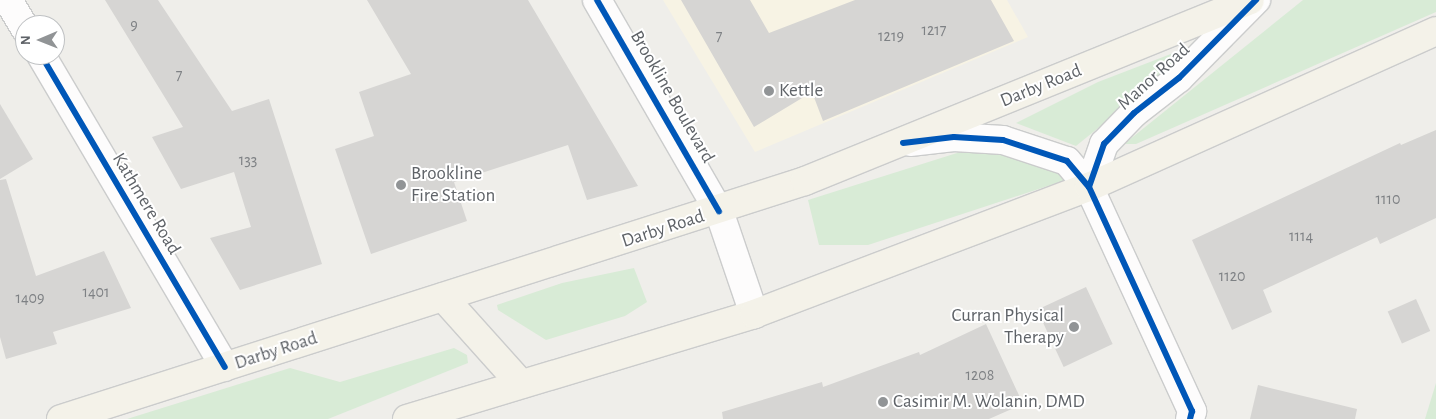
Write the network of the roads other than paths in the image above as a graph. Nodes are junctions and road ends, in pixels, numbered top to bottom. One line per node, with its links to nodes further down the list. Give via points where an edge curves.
1 (8, 0): 5 (street)
2 (597, 0): 10 (street, Brookline Boulevard)
3 (1250, 0): 8 (main road, Darby Road)
4 (1256, 0): 9 (street, Manor Road, via 1179,78 1134,113 1104,144)
5 (17, 15)
6 (1436, 30): 9 (main road)
7 (47, 65): 13 (street, Kathmere Road)
8 (903, 143): 9 (street, via 954,137 1003,140 1067,162); 10 (main road, Darby Road)
9 (1089, 187): 12 (main road); 17 (street, via 1192,411)
10 (719, 211): 11 (main road, Darby Road); 12 (street, Brookline Boulevard)
11 (443, 297): 13 (main road, Darby Road); 14 (main road)
12 (754, 314): 14 (main road)
13 (225, 367): 15 (main road, Darby Road)
14 (521, 384): 16 (main road)
15 (61, 419)
16 (407, 419)
17 (1190, 419)

